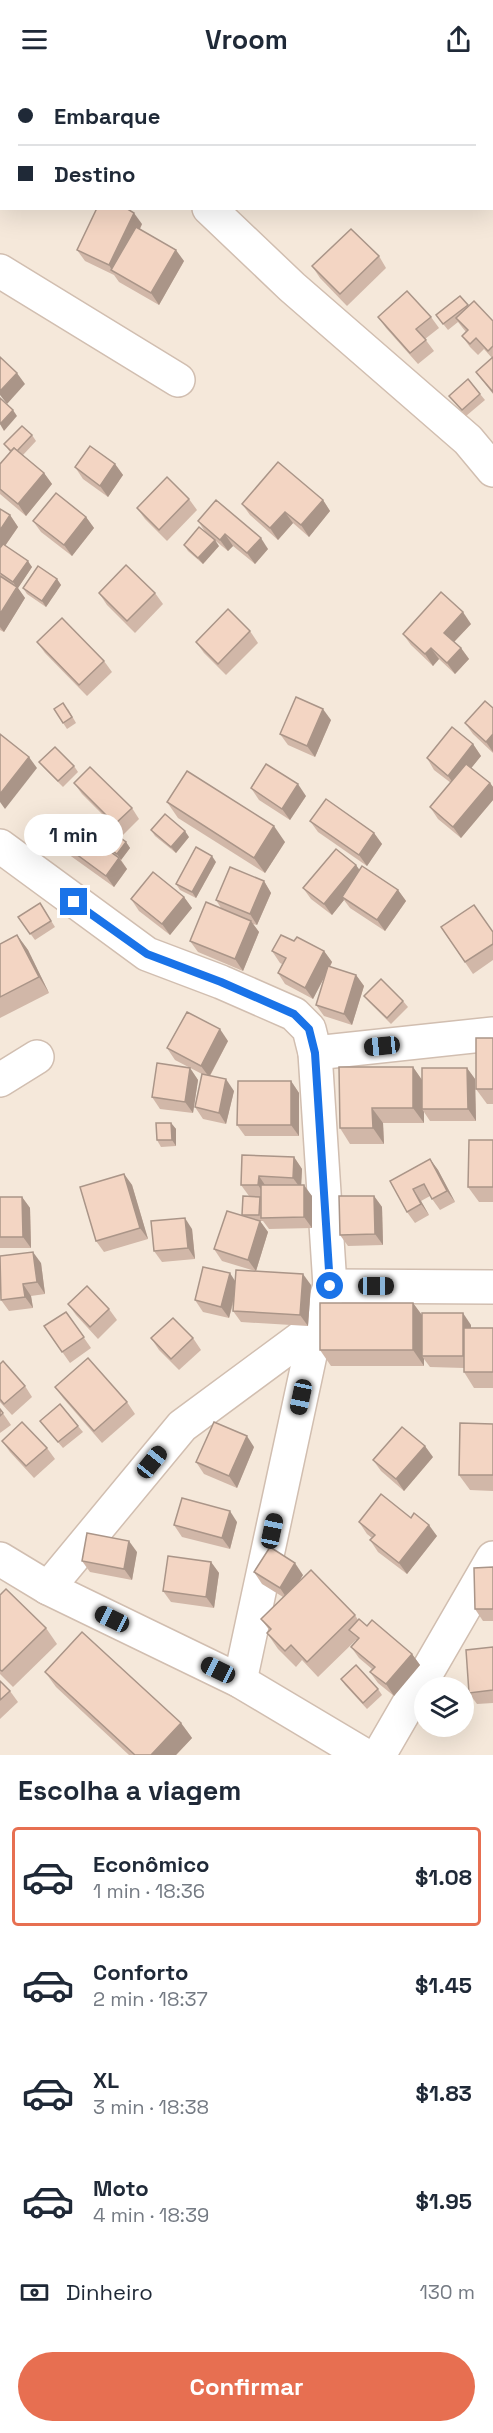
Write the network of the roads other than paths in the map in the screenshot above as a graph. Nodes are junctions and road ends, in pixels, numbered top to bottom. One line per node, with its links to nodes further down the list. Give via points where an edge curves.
1 (211, 210): 4 (street, via 292,287 468,440)
2 (0, 271): 3 (street)
3 (178, 380)
4 (493, 470)
5 (0, 846): 7 (street, via 147,954 294,1014 309,1029)
6 (493, 1034): 7 (street)
7 (315, 1053): 10 (street)
8 (37, 1058): 9 (street)
9 (0, 1080)
10 (330, 1286): 11 (street); 12 (street)
11 (493, 1287)
12 (316, 1327): 15 (street, via 182,1426); 16 (street)
13 (493, 1557): 18 (street)
14 (0, 1559): 15 (street)
15 (48, 1588): 16 (street)
16 (240, 1681): 17 (street)
17 (364, 1755)
18 (379, 1755)

